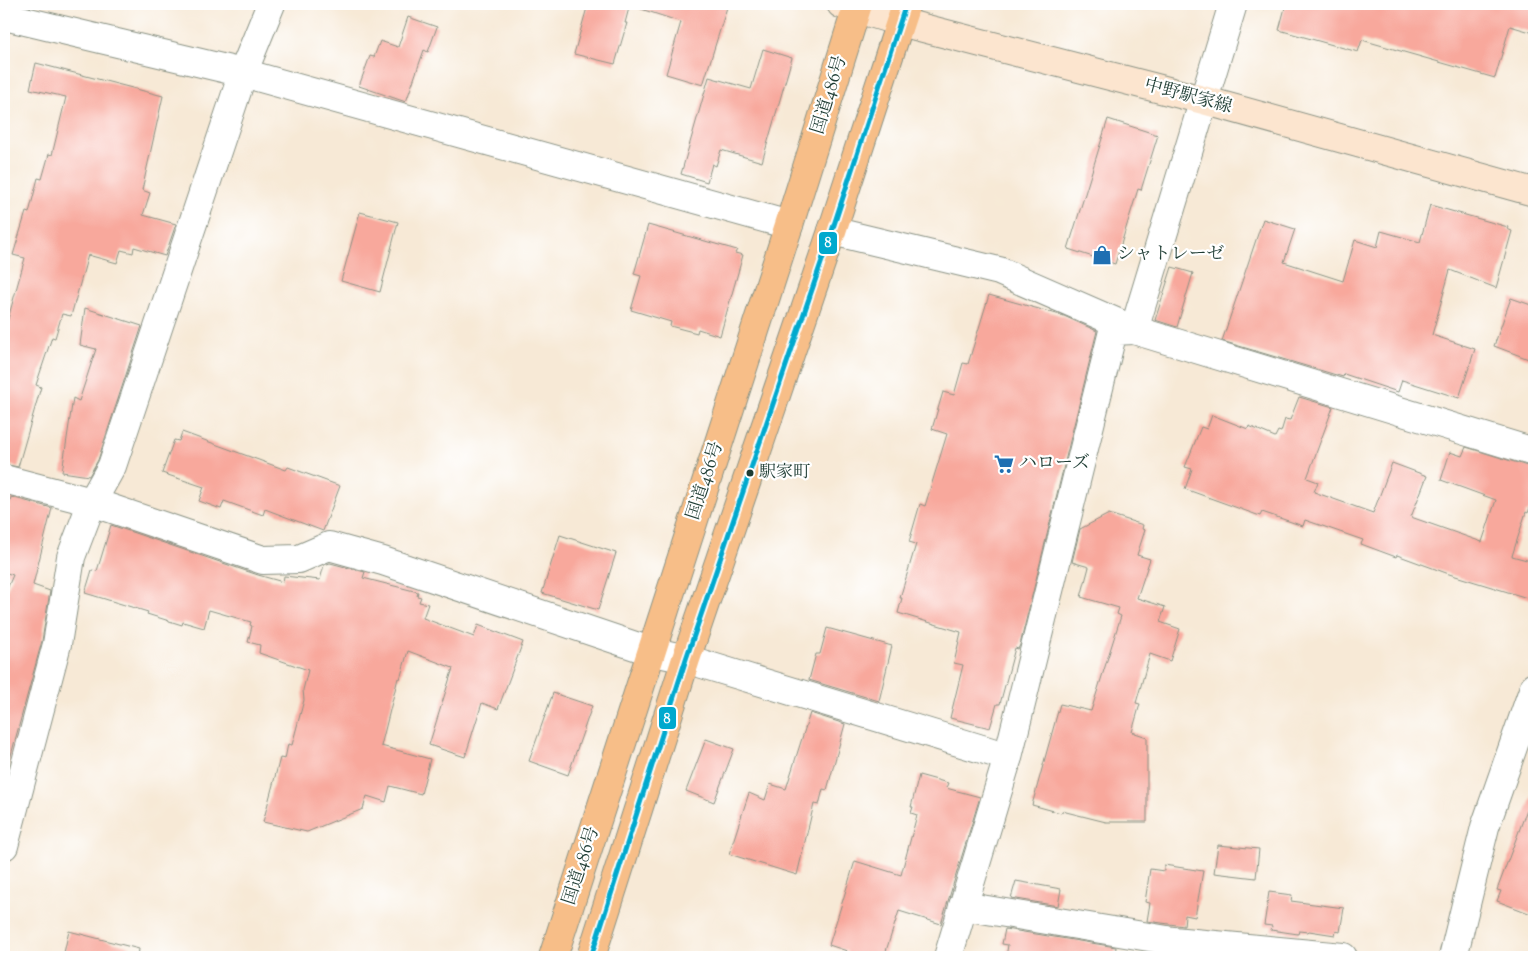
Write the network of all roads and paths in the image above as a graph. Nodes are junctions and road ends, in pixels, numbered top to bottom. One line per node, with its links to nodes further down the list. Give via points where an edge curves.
1 (271, 4): 6 (street)
2 (1233, 4): 7 (street)
3 (852, 5): 4 (main road, 中野駅家線); 9 (highway, 国道486号)
4 (903, 13): 7 (main road, 中野駅家線); 10 (highway, 国道486号)
5 (4, 16): 6 (street)
6 (243, 73): 9 (street); 14 (street, via 112,466)
7 (1203, 100): 8 (main road, 中野駅家線); 11 (street)
8 (1534, 192)
9 (789, 225): 15 (highway, 国道486号)
10 (832, 231): 11 (street, via 999,271); 16 (highway, 国道486号)
11 (1134, 330): 12 (street); 18 (street, via 1113,331)
12 (1534, 452)
13 (4, 479): 14 (street)
14 (92, 502): 15 (street, via 263,560 298,559 329,546 383,561); 19 (street, via 71,557 58,644)
15 (650, 651): 16 (street); 22 (highway, 国道486号)
16 (686, 659): 18 (street); 23 (highway, 国道486号)
17 (1534, 687): 26 (street, via 1485,827)
18 (1008, 757): 20 (street)
19 (4, 846)
20 (964, 906): 21 (street); 24 (street)
21 (1172, 949): 25 (street)
22 (553, 957)
23 (591, 957)
24 (948, 957)
25 (1343, 957)
26 (1453, 957)

